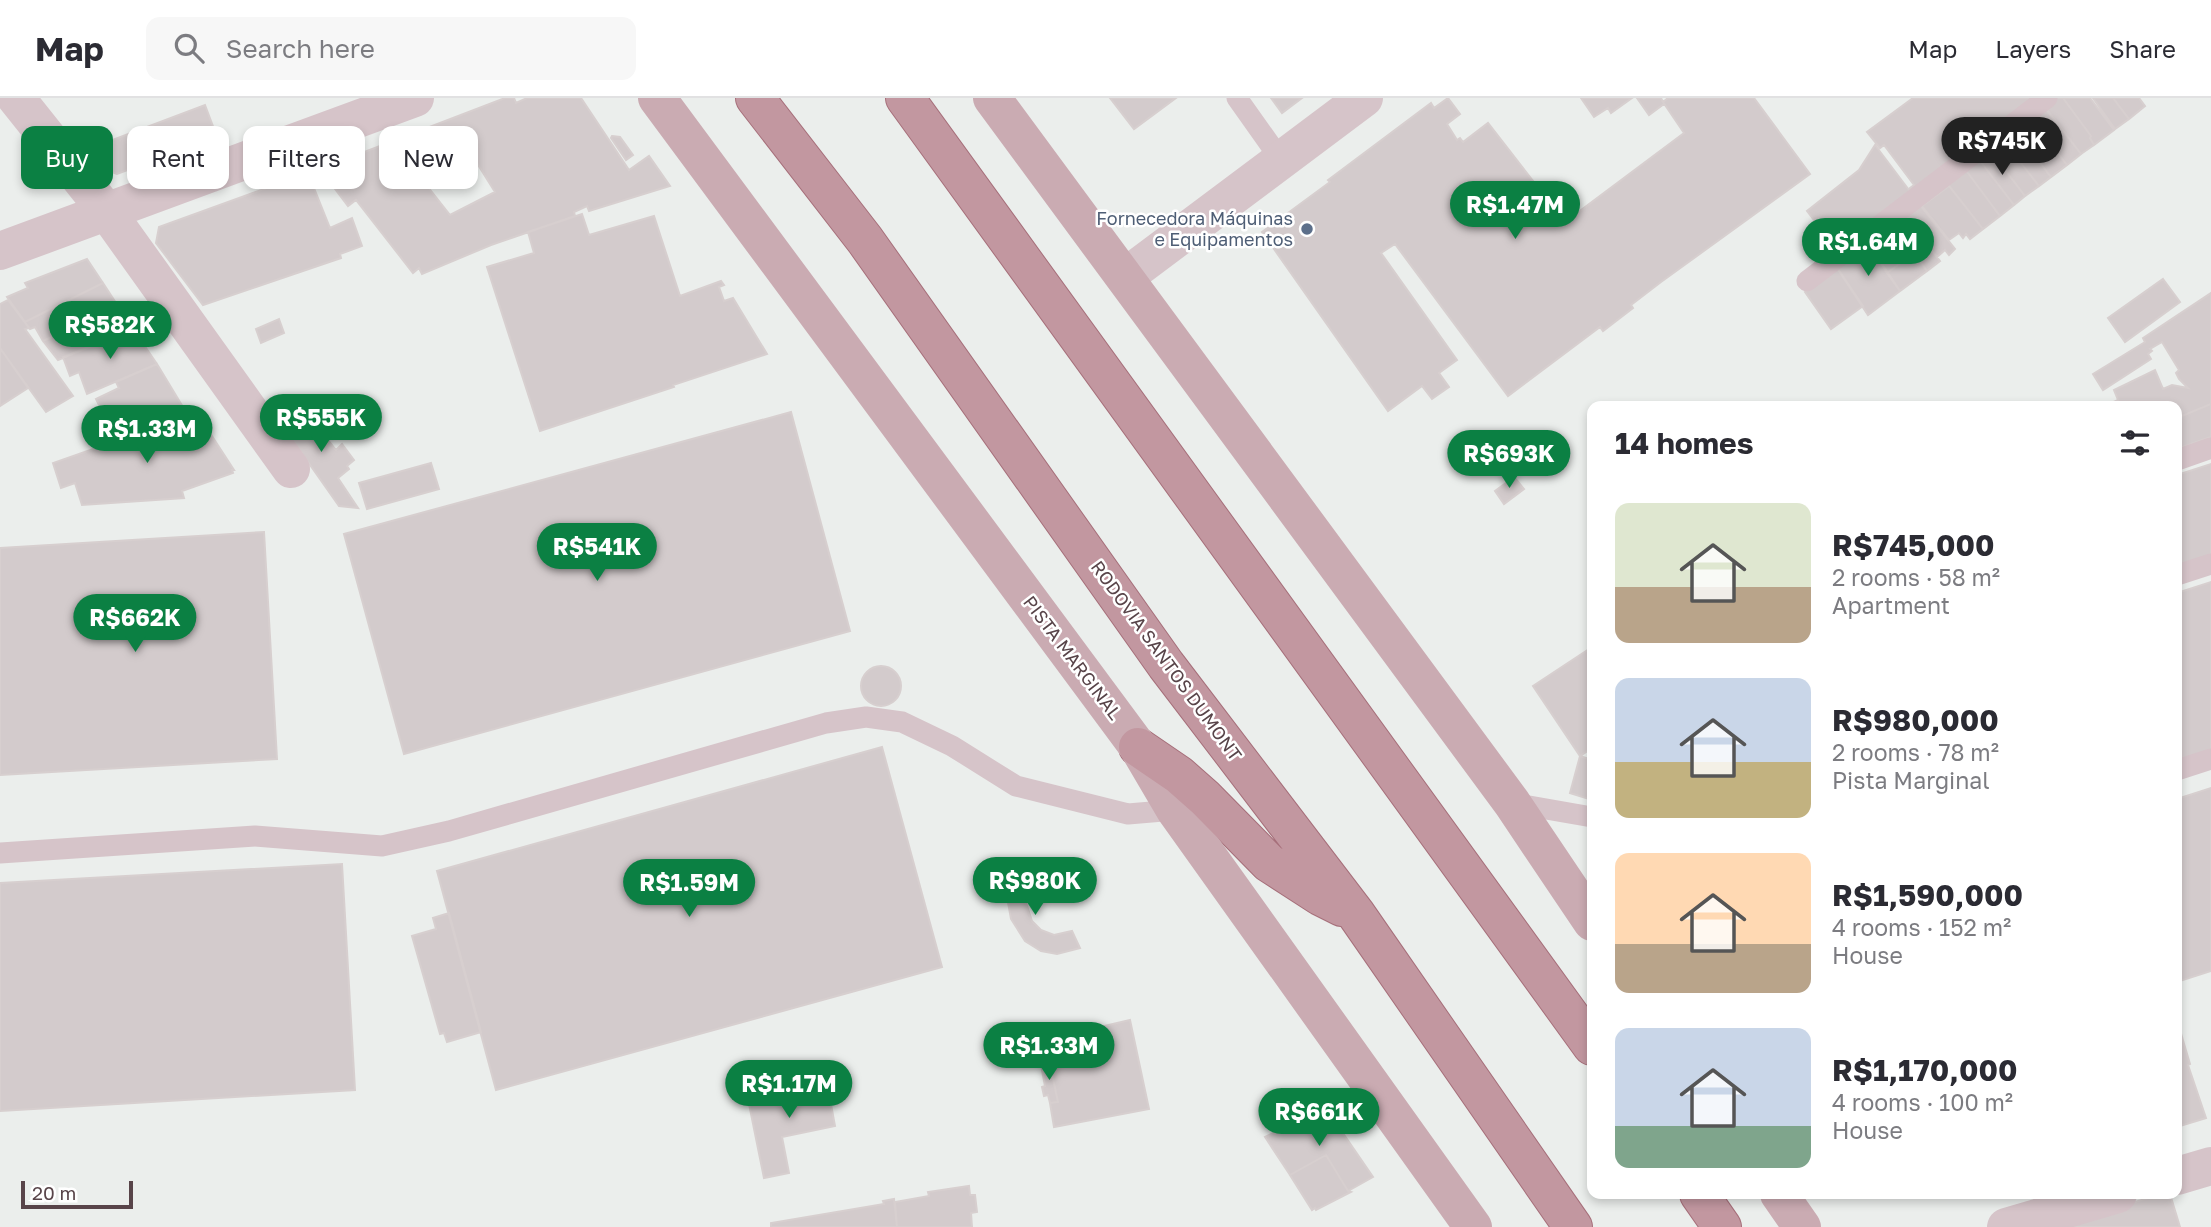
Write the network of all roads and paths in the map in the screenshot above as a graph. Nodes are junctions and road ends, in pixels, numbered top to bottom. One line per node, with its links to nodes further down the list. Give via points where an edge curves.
1 (16, 98): 11 (street)
2 (415, 98): 11 (street)
3 (657, 98): 20 (main road, PISTA MARGINAL)
4 (755, 98): 27 (highway, RODOVIA SANTOS DUMONT, via 865,240 1166,665)
5 (905, 98): 29 (highway)
6 (992, 98): 13 (main road)
7 (1237, 98): 10 (lane)
8 (1364, 98): 10 (street)
9 (2047, 98): 14 (lane)
10 (1281, 160): 13 (street)
11 (107, 212): 12 (street); 17 (street)
12 (0, 251)
13 (1125, 277): 23 (main road)
14 (1807, 281)
15 (2211, 448): 16 (lane)
16 (2182, 458)
17 (291, 469)
18 (2211, 564): 19 (lane)
19 (2182, 573)
20 (1138, 747): 24 (main road, PISTA MARGINAL); 27 (highway, via 1206,798 1269,863)
21 (2211, 759): 22 (lane)
22 (2182, 768)
23 (1511, 803): 25 (lane); 28 (main road)
24 (1175, 810): 26 (lane, via 1128,814 1016,786 952,746 902,722 866,717 826,723 382,846 255,836); 35 (main road, PISTA MARGINAL)
25 (1587, 816)
26 (0, 853)
27 (1356, 914): 36 (highway, RODOVIA SANTOS DUMONT)
28 (1587, 915)
29 (1587, 1039)
30 (2211, 1166): 31 (street)
31 (2182, 1175)
32 (1702, 1199): 37 (highway)
33 (1782, 1199): 38 (main road)
34 (2101, 1199): 39 (street)
35 (1473, 1227)
36 (1573, 1227)
37 (1722, 1227)
38 (1802, 1227)
39 (2006, 1227)

